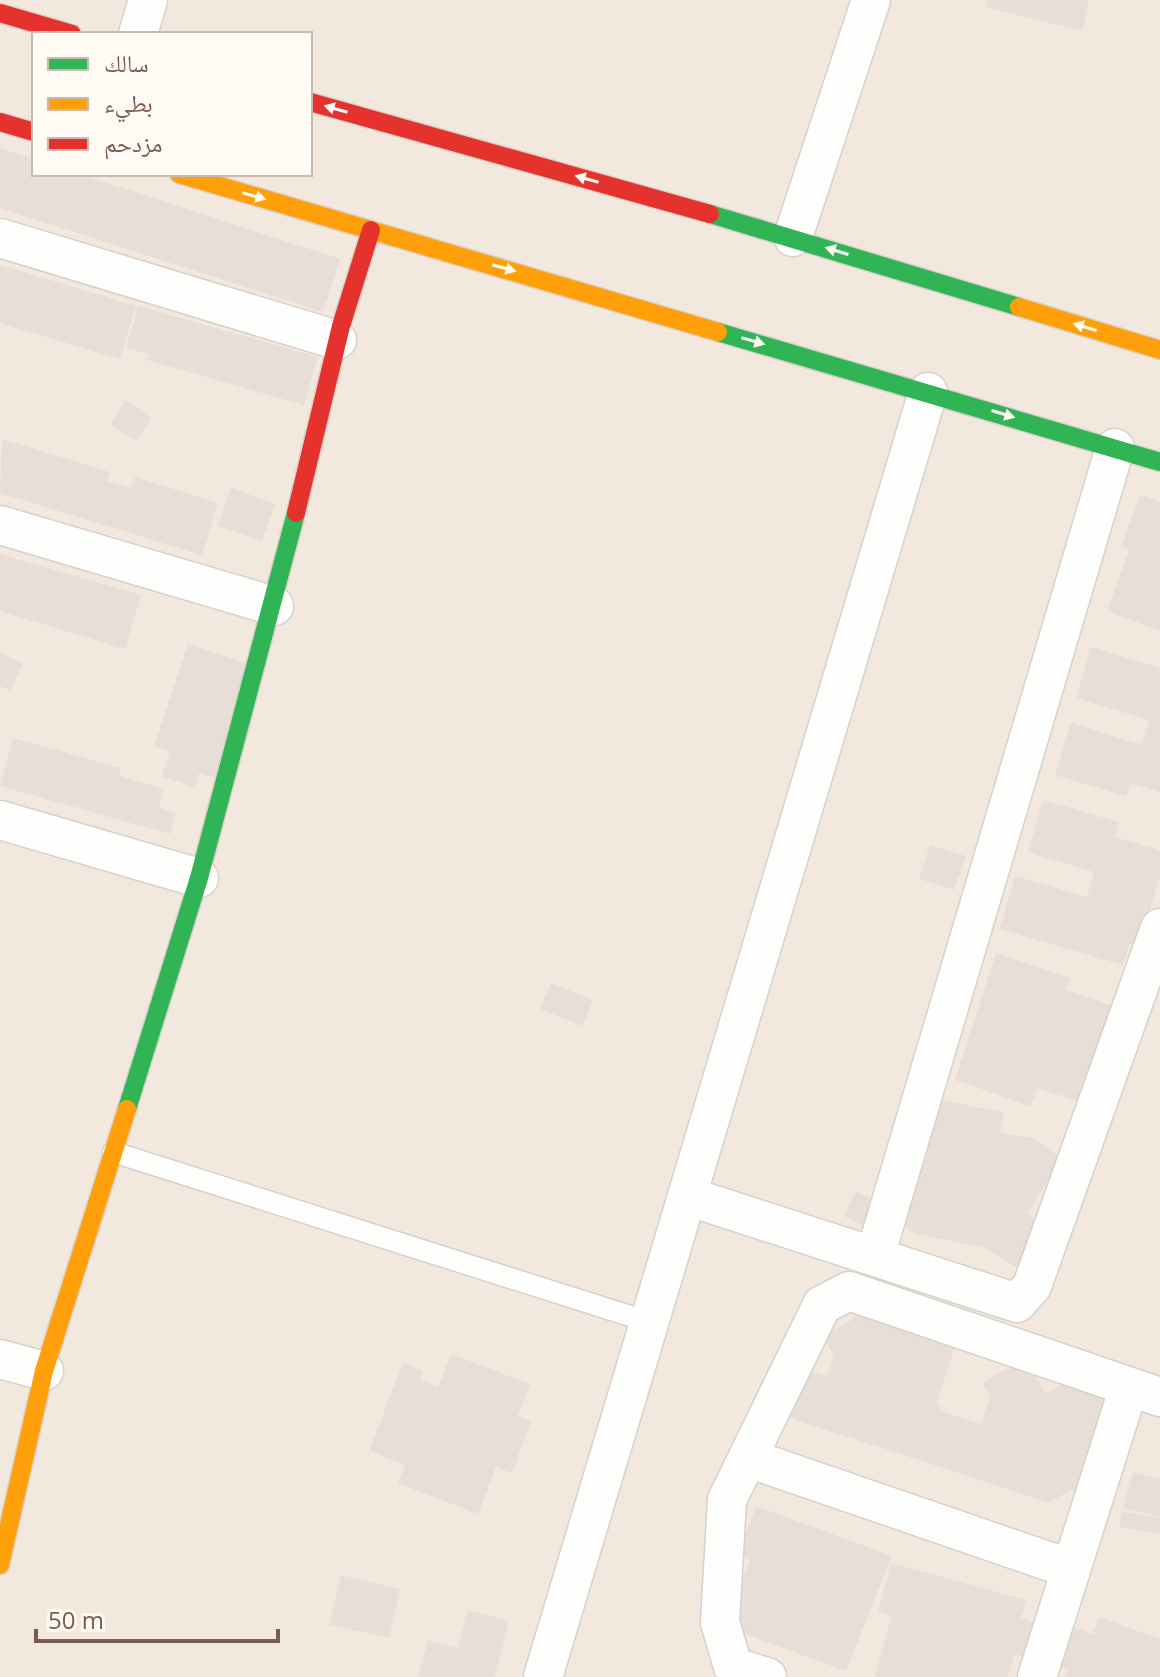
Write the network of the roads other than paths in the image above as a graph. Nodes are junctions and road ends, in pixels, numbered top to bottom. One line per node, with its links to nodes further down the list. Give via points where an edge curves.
1 (148, 0): 5 (street)
2 (871, 0): 11 (street)
3 (0, 13): 4 (street)
4 (65, 32)
5 (139, 32)
6 (312, 103): 11 (street, one-way to 6)
7 (0, 122): 8 (street)
8 (32, 131)
9 (186, 176): 10 (street, one-way to 10)
10 (371, 230): 13 (street); 15 (street, one-way to 15)
11 (793, 237): 14 (street, one-way to 11)
12 (0, 238): 13 (street)
13 (337, 340): 19 (street)
14 (1160, 350)
15 (928, 392): 16 (street, one-way to 16); 24 (street)
16 (1115, 448): 17 (street); 25 (street)
17 (1160, 462)
18 (0, 525): 19 (street)
19 (274, 606): 21 (street)
20 (0, 820): 21 (street)
21 (199, 878): 23 (street)
22 (1160, 928): 25 (street, via 1027,1295 1017,1303)
23 (113, 1152): 26 (lane); 28 (street)
24 (687, 1196): 25 (street); 26 (street)
25 (875, 1256)
26 (649, 1322): 33 (street)
27 (0, 1359): 28 (street)
28 (44, 1371): 31 (street)
29 (1144, 1392): 30 (street, via 849,1291 822,1305); 32 (street)
30 (748, 1458): 32 (street); 34 (street, via 727,1500 720,1622 733,1667)
31 (0, 1565)
32 (1071, 1569): 35 (street)
33 (543, 1677)
34 (767, 1677)
35 (1037, 1677)

